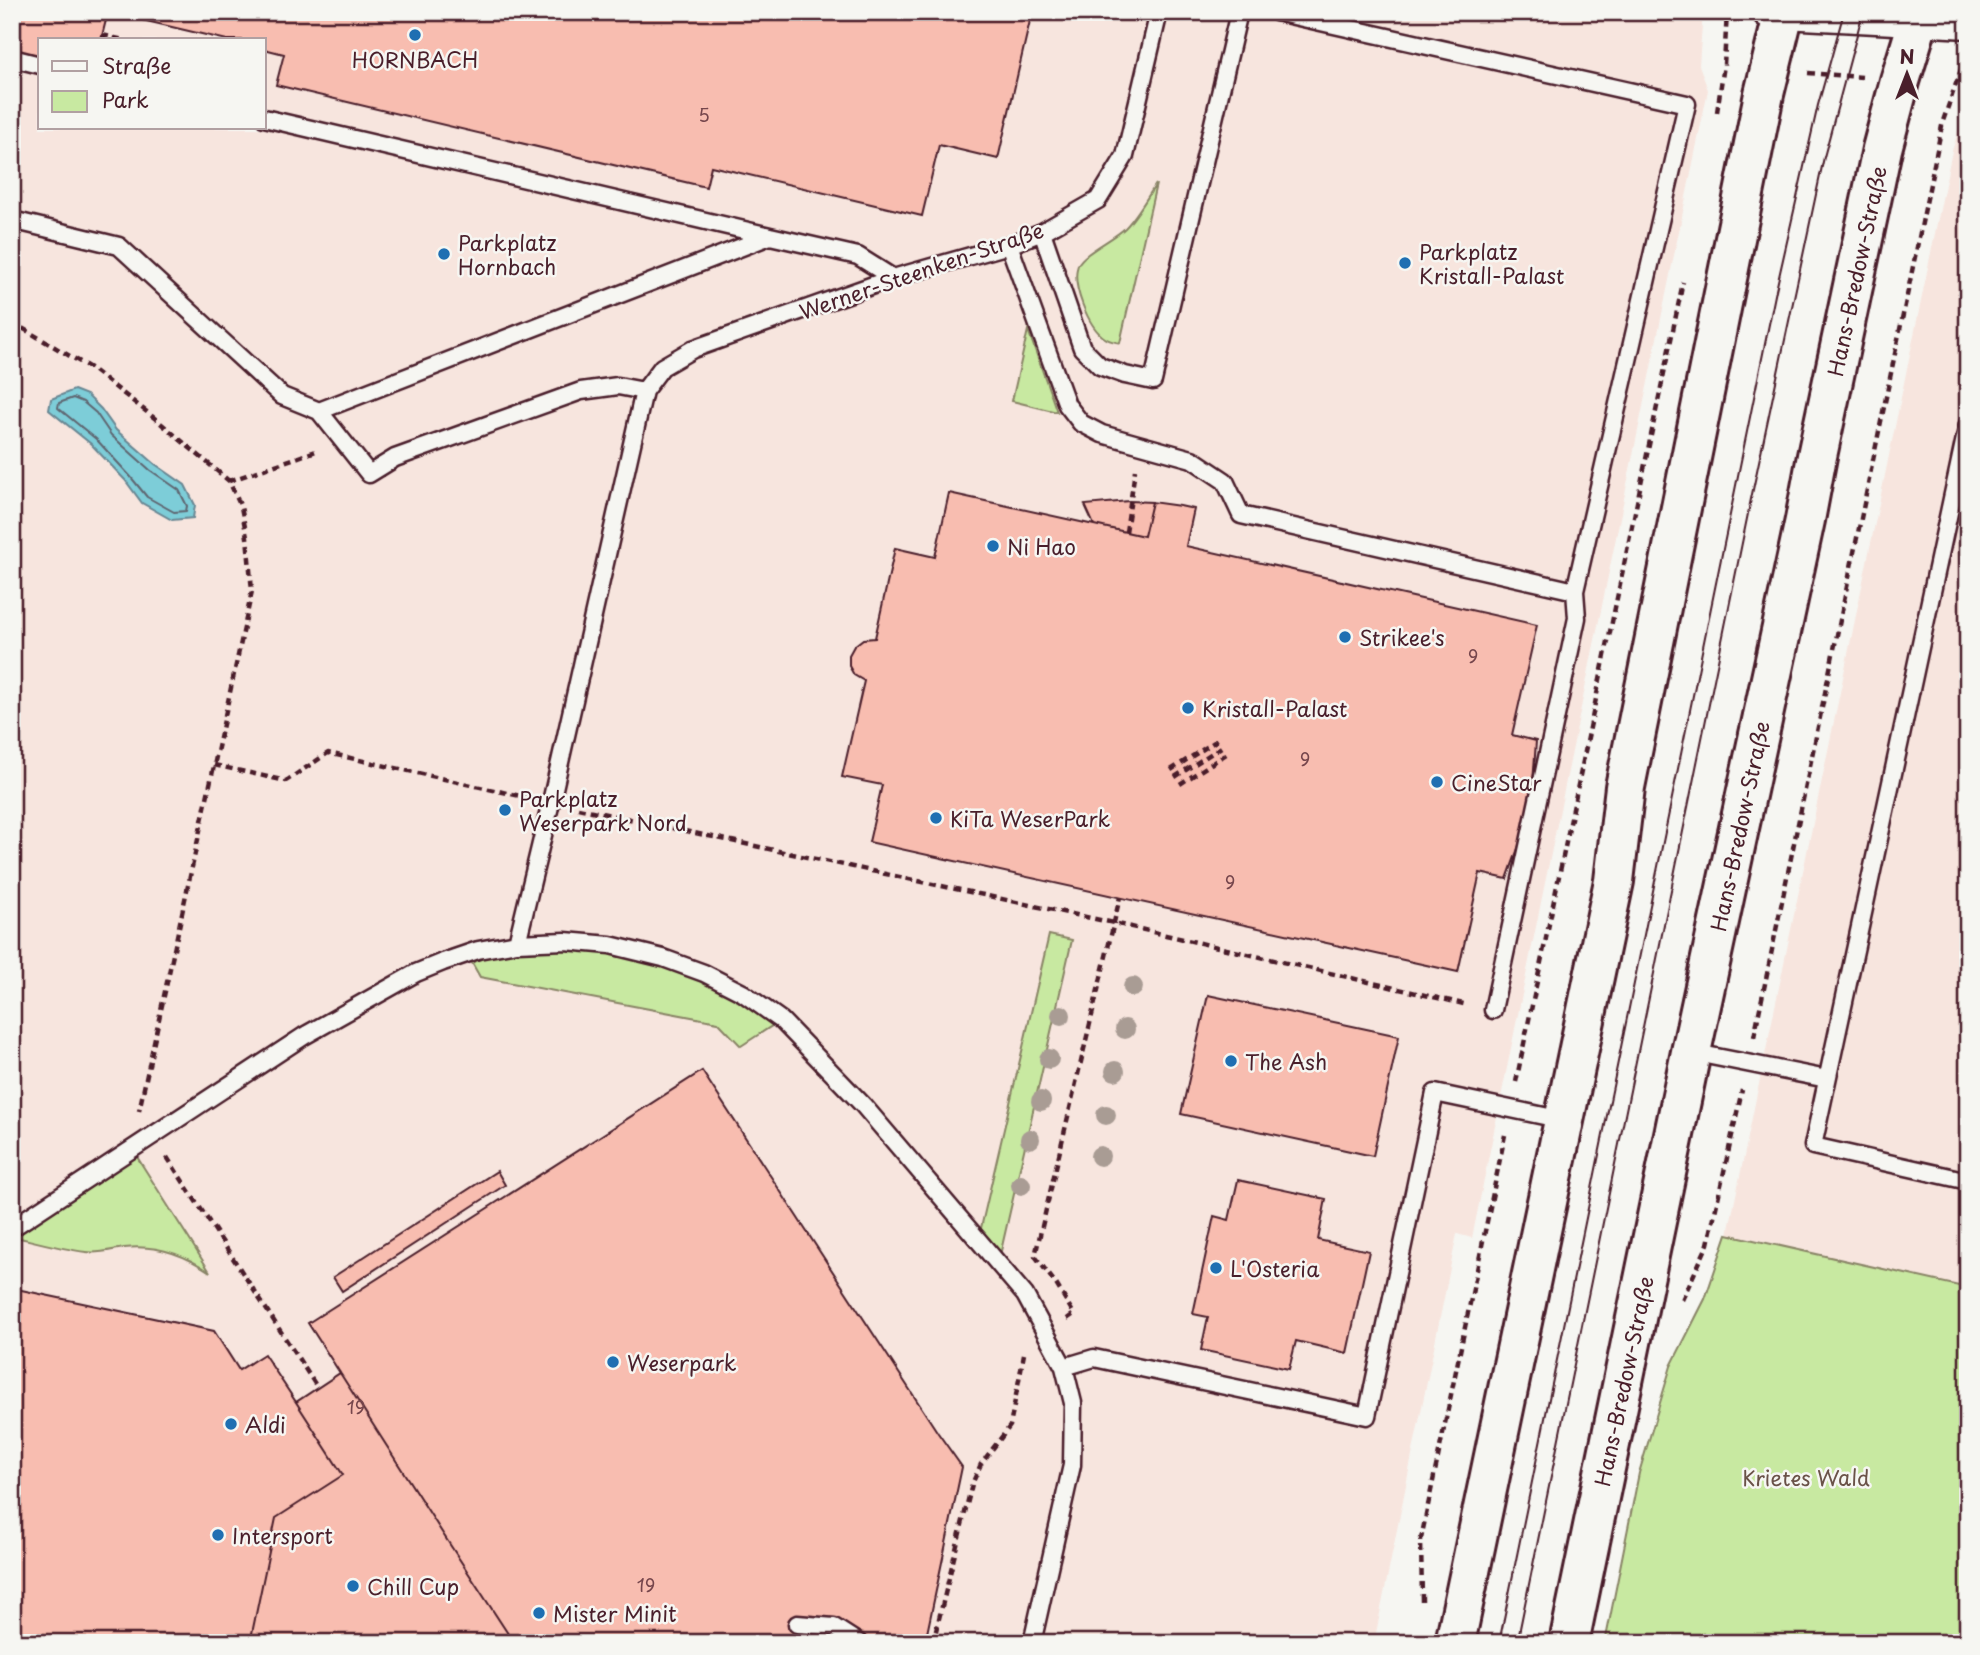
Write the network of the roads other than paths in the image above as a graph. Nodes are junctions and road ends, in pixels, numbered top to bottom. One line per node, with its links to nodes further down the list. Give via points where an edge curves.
1 (1159, 12): 11 (lane, Werner-Steenken-Straße, via 1125,156 1098,200)
2 (1239, 12): 11 (lane, via 1153,381 1100,366 1082,348)
3 (1276, 12): 18 (lane, via 1687,104)
4 (1778, 13): 5 (street); 23 (main road, via 1625,787 1614,881)
5 (1920, 16): 6 (street); 21 (main road, Hans-Bredow-Straße, via 1876,176)
6 (1968, 23)
7 (12, 58): 8 (lane)
8 (38, 64)
9 (266, 118): 12 (lane)
10 (12, 220): 16 (lane, via 118,246 282,396)
11 (1042, 232): 13 (lane, Werner-Steenken-Straße)
12 (770, 236): 14 (lane, via 858,256); 16 (lane)
13 (1009, 245): 14 (lane, Werner-Steenken-Straße); 18 (lane, via 1067,405 1081,423 1102,435 1192,459 1224,481 1241,515)
14 (893, 278): 15 (lane, Werner-Steenken-Straße, via 693,349 662,367)
15 (645, 391): 16 (lane, via 618,386 581,391 395,458 369,474); 19 (lane)
16 (319, 411)
17 (1968, 424): 22 (lane)
18 (1575, 591): 20 (lane, via 1577,618)
19 (517, 943): 25 (lane, via 478,950 416,973 304,1036); 26 (lane, via 610,945 663,958 734,988 781,1020 863,1105 1025,1295)
20 (1493, 1010)
21 (1690, 1052): 22 (lane); 31 (main road, Hans-Bredow-Straße)
22 (1828, 1079): 24 (lane, via 1813,1146)
23 (1563, 1120): 26 (lane, via 1435,1093 1367,1416 1094,1358); 30 (main road)
24 (1968, 1181)
25 (12, 1228)
26 (1064, 1367): 29 (lane, via 1073,1403 1072,1465)
27 (797, 1624): 28 (lane, via 834,1627)
28 (859, 1643)
29 (1032, 1643)
30 (1455, 1643)
31 (1569, 1643)

